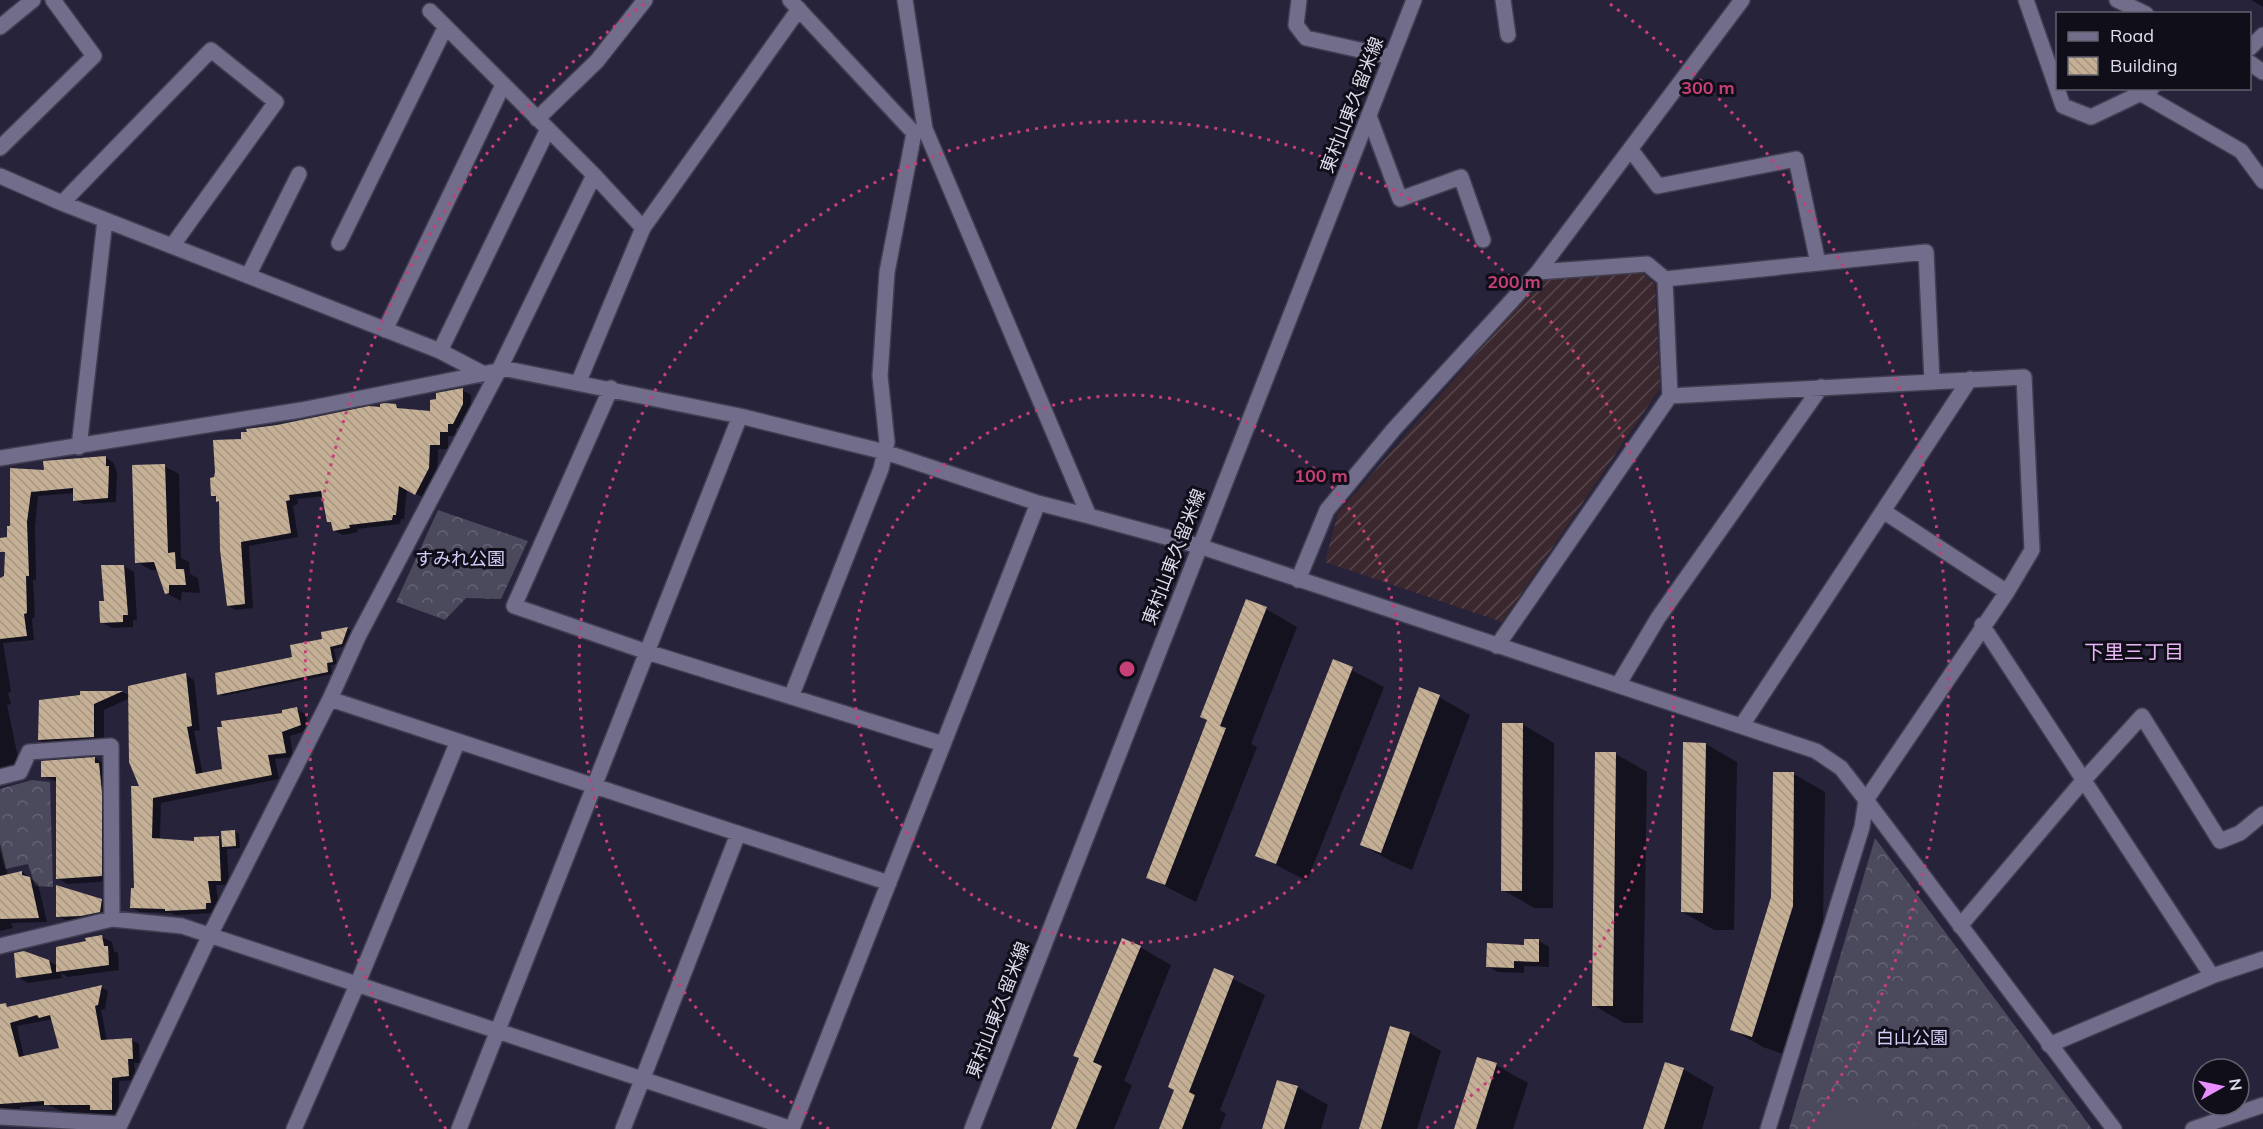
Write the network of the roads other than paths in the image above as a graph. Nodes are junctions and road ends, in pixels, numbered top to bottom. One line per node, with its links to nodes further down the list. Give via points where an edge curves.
1 (33, 0): 14 (street)
2 (53, 0): 27 (street, via 94,56)
3 (645, 0): 25 (street)
4 (905, 0): 26 (street)
5 (1299, 0): 19 (street, via 1296,25 1306,38)
6 (1414, 0): 19 (street, 東村山東久留米線)
7 (1503, 0): 16 (street)
8 (2026, 0): 21 (street)
9 (2117, 0): 13 (street)
10 (1742, 1): 28 (street)
11 (795, 5): 26 (street); 35 (street)
12 (430, 11): 15 (street)
13 (2142, 12)
14 (0, 27)
15 (445, 28): 20 (street); 37 (street)
16 (1508, 35)
17 (2263, 35): 18 (street)
18 (2251, 47)
19 (1391, 57): 24 (street, 東村山東久留米線)
20 (503, 86): 25 (street); 43 (street)
21 (2056, 86)
22 (2057, 90): 23 (street, via 2063,106 2091,117)
23 (2146, 91): 32 (street, via 2241,151)
24 (1369, 116): 36 (street, via 1400,199 1461,177); 60 (street, 東村山東久留米線)
25 (543, 124): 30 (street); 44 (street)
26 (920, 131): 55 (street, via 887,272 880,376); 59 (street)
27 (0, 148)
28 (1631, 150): 39 (street, via 1658,186 1796,159); 40 (street)
29 (299, 174): 41 (street)
30 (594, 175): 35 (street); 45 (street)
31 (0, 176): 33 (street)
32 (2263, 181)
33 (62, 203): 34 (street); 38 (street, via 211,50 276,102)
34 (105, 220): 38 (street); 54 (street)
35 (643, 228): 48 (street)
36 (1484, 240)
37 (339, 243)
38 (172, 246): 41 (street)
39 (1818, 263): 42 (street); 49 (street, via 1926,252)
40 (1538, 272): 42 (street, via 1647,264); 61 (street, via 1394,429 1327,510)
41 (248, 276): 43 (street)
42 (1665, 279): 52 (street)
43 (385, 330): 44 (street)
44 (440, 351): 46 (street)
45 (499, 370): 46 (street); 48 (street); 68 (street, via 359,634)
46 (482, 373): 54 (street, via 301,410)
47 (1970, 379): 49 (street); 58 (street); 62 (street, via 2024,377 2032,550)
48 (579, 381): 51 (street)
49 (1932, 381): 50 (street)
50 (1821, 387): 52 (street); 66 (street, via 1658,618)
51 (611, 388): 53 (street); 65 (street, via 514,606)
52 (1670, 396): 64 (street)
53 (740, 416): 55 (street); 65 (street)
54 (79, 447): 56 (street)
55 (885, 452): 57 (street); 67 (street)
56 (0, 458)
57 (1038, 503): 59 (street); 71 (street)
58 (1883, 511): 62 (street); 69 (street)
59 (1089, 516): 60 (street)
60 (1199, 546): 61 (street); 96 (street, 東村山東久留米線)
61 (1298, 580): 64 (street)
62 (2007, 592): 63 (street)
63 (1982, 625): 73 (street); 75 (street)
64 (1497, 646): 66 (street)
65 (648, 652): 67 (street); 74 (street)
66 (1618, 685): 69 (street)
67 (791, 697): 71 (street)
68 (330, 699): 70 (street); 81 (street)
69 (1742, 725): 75 (street, via 1816,751 1841,768)
70 (458, 741): 74 (street); 85 (street)
71 (943, 744): 78 (street)
72 (0, 777): 79 (street, via 20,772 29,753 111,746)
73 (2082, 782): 76 (street, via 2142,716 2220,841 2240,833); 80 (street); 84 (street)
74 (594, 787): 77 (street); 86 (street)
75 (1866, 800): 80 (street); 97 (street, via 1862,827)
76 (2263, 814)
77 (738, 834): 78 (street); 88 (street)
78 (889, 883): 95 (street)
79 (112, 919): 81 (street, via 182,926); 82 (street)
80 (1960, 926): 87 (street)
81 (210, 935): 85 (street); 91 (street)
82 (0, 946)
83 (2263, 959): 84 (street)
84 (2212, 976): 87 (street)
85 (357, 985): 86 (street); 92 (street)
86 (498, 1030): 88 (street); 93 (street)
87 (2049, 1045): 98 (street)
88 (643, 1080): 94 (street); 95 (street)
89 (2263, 1105): 99 (street)
90 (0, 1118): 91 (street)
91 (119, 1126)
92 (294, 1129)
93 (459, 1129)
94 (623, 1129)
95 (792, 1129)
96 (972, 1129)
97 (1768, 1129)
98 (2114, 1129)
99 (2193, 1129)

